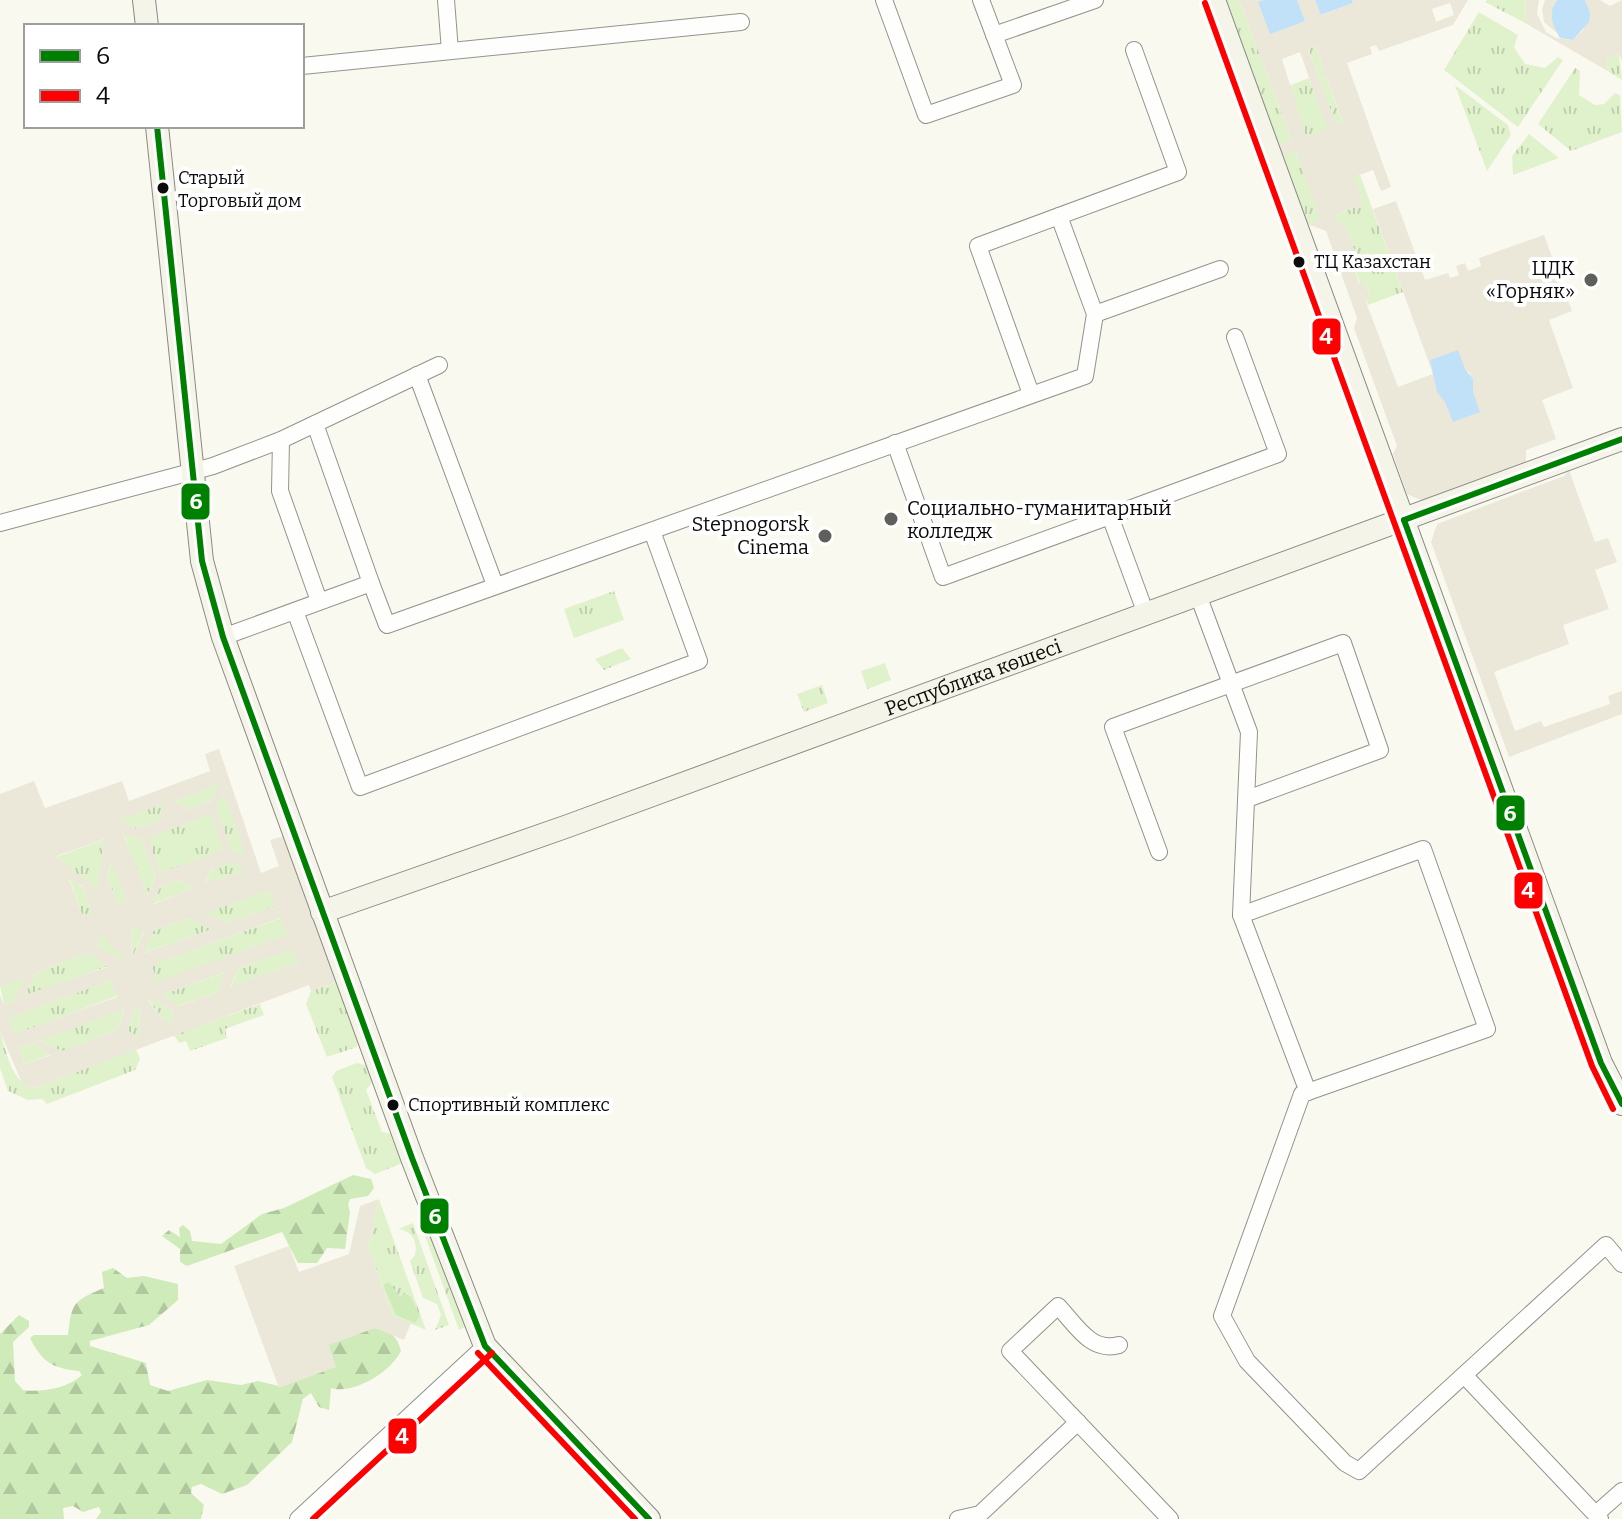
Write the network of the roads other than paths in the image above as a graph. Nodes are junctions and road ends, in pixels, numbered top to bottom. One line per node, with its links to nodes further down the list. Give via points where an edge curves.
1 (144, 0): 8 (street)
2 (446, 0): 11 (street)
3 (884, 0): 9 (street, via 926,115 1013,85)
4 (981, 0): 9 (street)
5 (1095, 0): 9 (street)
6 (1214, 0): 27 (street)
7 (741, 22): 11 (street)
8 (147, 24)
9 (994, 35)
10 (1134, 50): 14 (street, via 1178,172)
11 (450, 51): 12 (street)
12 (304, 66)
13 (157, 128): 25 (street)
14 (1059, 216): 16 (street); 20 (street, via 978,246)
15 (1220, 269): 16 (street)
16 (1095, 314): 20 (street, via 1085,376)
17 (1235, 337): 26 (street, via 1278,454)
18 (439, 365): 19 (street)
19 (417, 375): 21 (street); 31 (street)
20 (1031, 394): 24 (street)
21 (315, 424): 23 (street); 30 (street)
22 (1622, 439): 27 (street, Республика көшесі)
23 (281, 440): 25 (street); 33 (street, via 280,491)
24 (895, 443): 26 (street, via 943,577); 29 (street)
25 (192, 473): 28 (street); 36 (street, via 202,561)
26 (1110, 516): 35 (street)
27 (1404, 520): 32 (street, Республика көшесі); 43 (street, via 1601,1063)
28 (0, 523)
29 (652, 531): 31 (street); 34 (street, via 699,661 360,787)
30 (371, 583): 31 (street, via 387,625); 33 (street)
31 (495, 585)
32 (1198, 595): 35 (street, Республика көшесі); 37 (street)
33 (319, 601): 34 (street)
34 (295, 611): 36 (street)
35 (1146, 614): 40 (street, Республика көшесі)
36 (223, 637): 40 (street)
37 (1231, 683): 38 (street, via 1249,732); 38 (street, via 1343,643 1380,750); 39 (street, via 1113,727)
38 (1247, 799): 41 (street)
39 (1159, 852)
40 (322, 912): 46 (street)
41 (1241, 915): 42 (street); 42 (street, via 1423,849 1487,1029)
42 (1308, 1092): 47 (street, via 1302,1094 1222,1316 1247,1361 1359,1471)
43 (1622, 1104)
44 (1622, 1264): 47 (street, via 1606,1245)
45 (1119, 1345): 48 (street, via 1094,1344 1058,1306 1010,1351)
46 (485, 1346): 51 (street); 52 (street)
47 (1464, 1375): 50 (street)
48 (1078, 1422): 53 (street, via 980,1514); 54 (street)
49 (1622, 1491): 50 (street)
50 (1598, 1516)
51 (298, 1519)
52 (649, 1519)
53 (958, 1519)
54 (1170, 1519)

